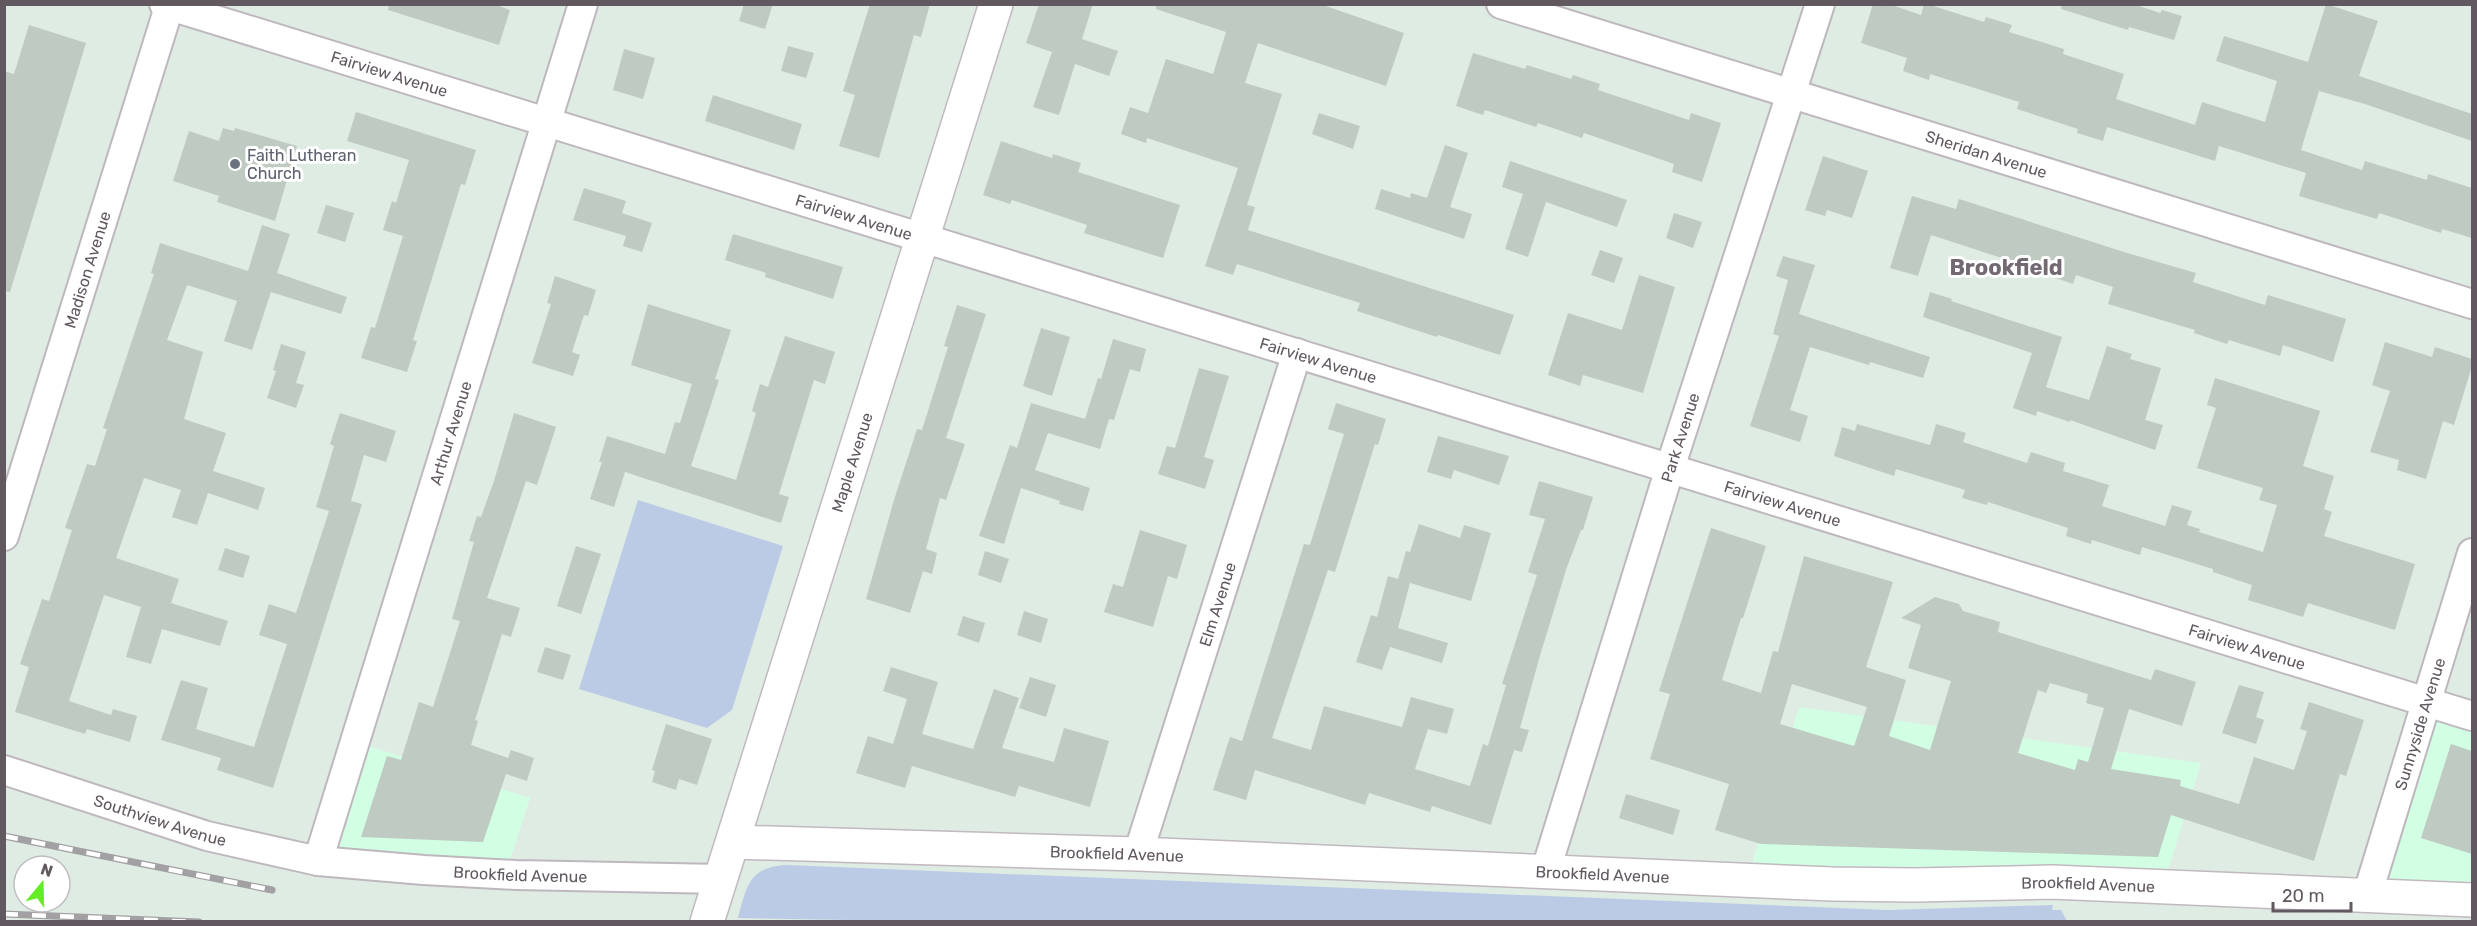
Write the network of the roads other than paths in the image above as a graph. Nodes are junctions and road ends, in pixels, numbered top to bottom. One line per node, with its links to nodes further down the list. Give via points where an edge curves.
1 (583, 4): 7 (street, Arthur Avenue)
2 (996, 4): 8 (street, Maple Avenue)
3 (1501, 4): 6 (street, Sheridan Avenue)
4 (1820, 4): 6 (street, Park Avenue)
5 (168, 5): 7 (street, Fairview Avenue); 12 (street, Madison Avenue)
6 (1792, 95): 9 (street, Sheridan Avenue); 11 (street, Park Avenue)
7 (547, 123): 8 (street, Fairview Avenue); 19 (street, Arthur Avenue)
8 (923, 239): 10 (street, Fairview Avenue); 17 (street, Maple Avenue)
9 (2472, 304)
10 (1298, 353): 11 (street, Fairview Avenue); 18 (street, Elm Avenue)
11 (1670, 468): 14 (street, Fairview Avenue); 20 (street, Park Avenue)
12 (4, 536)
13 (2472, 553): 14 (street, Sunnyside Avenue)
14 (2427, 703): 15 (street, Fairview Avenue); 22 (street, Sunnyside Avenue)
15 (2472, 716)
16 (4, 770): 19 (street, Southview Avenue, via 207,836)
17 (733, 842): 18 (street, Brookfield Avenue); 21 (street, Maple Avenue)
18 (1138, 854): 20 (street, Brookfield Avenue)
19 (318, 861): 21 (street, Brookfield Avenue, via 516,875)
20 (1545, 873): 22 (street, Brookfield Avenue, via 1915,885 2052,882)
21 (722, 879): 24 (street, Maple Avenue)
22 (2367, 896): 23 (street, Brookfield Avenue)
23 (2472, 900)
24 (707, 921)

